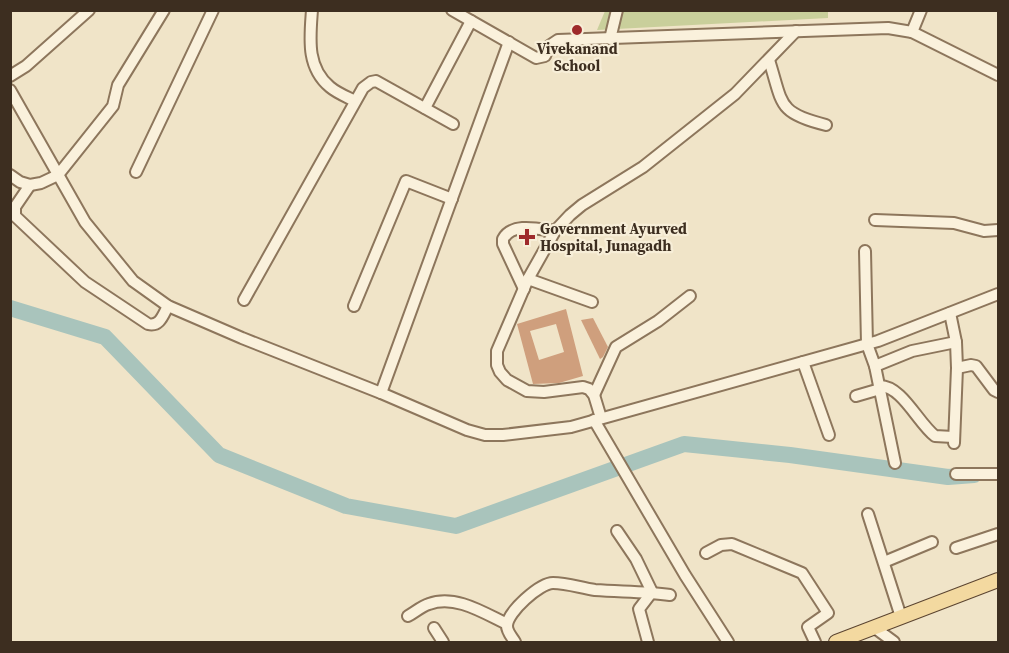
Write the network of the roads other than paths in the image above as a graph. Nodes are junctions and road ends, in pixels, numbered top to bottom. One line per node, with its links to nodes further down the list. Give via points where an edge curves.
1 (89, 10): 15 (street)
2 (213, 10): 21 (street)
3 (312, 10): 17 (street, via 310,47 318,73 331,89)
4 (452, 10): 8 (street)
5 (617, 10): 11 (street)
6 (921, 10): 10 (street)
7 (162, 11): 22 (street, via 118,85 113,106)
8 (471, 21): 12 (street); 18 (street)
9 (796, 31): 10 (street, via 888,28); 11 (street); 13 (street)
10 (912, 32): 14 (street)
11 (610, 39): 12 (street, via 558,40 541,58)
12 (509, 42): 25 (street)
13 (769, 60): 20 (street, via 789,112); 28 (street, via 735,94 671,146 582,205)
14 (999, 75)
15 (10, 76)
16 (10, 90): 22 (street)
17 (355, 101): 18 (street, via 363,88 376,81); 33 (street)
18 (425, 108): 19 (street)
19 (453, 124)
20 (826, 125)
21 (136, 172)
22 (58, 174): 24 (street); 35 (street, via 85,222 115,261 133,281)
23 (10, 175): 24 (street)
24 (30, 184): 35 (street, via 15,207 15,216 85,282 148,324 159,322)
25 (452, 199): 36 (street, via 406,181); 45 (street)
26 (875, 220): 27 (street, via 954,223)
27 (999, 230)
28 (555, 231): 30 (street); 30 (street, via 517,229 503,239)
29 (865, 251): 39 (street)
30 (526, 284): 34 (street); 46 (street, via 497,351 500,372 527,391 583,387)
31 (999, 294): 37 (street)
32 (690, 296): 46 (street, via 616,347)
33 (244, 300)
34 (592, 303)
35 (168, 306): 45 (street)
36 (354, 306)
37 (950, 313): 38 (street); 39 (street)
38 (956, 342): 41 (street, via 912,351); 42 (street)
39 (867, 344): 40 (street); 41 (street)
40 (803, 362): 48 (street); 49 (street)
41 (875, 366): 43 (street)
42 (957, 368): 43 (street, via 954,440 935,436 897,393 886,386); 44 (street, via 976,366)
43 (880, 388): 47 (street); 50 (street)
44 (999, 392)
45 (381, 393): 48 (street, via 485,435 523,434)
46 (594, 395): 48 (street)
47 (856, 396)
48 (598, 419): 71 (street, via 685,575)
49 (829, 435)
50 (895, 463)
51 (956, 474): 52 (street)
52 (999, 474)
53 (868, 514): 59 (street)
54 (617, 531): 61 (street)
55 (999, 534): 57 (street)
56 (932, 542): 59 (street)
57 (956, 548)
58 (706, 553): 72 (street, via 732,544 802,573 828,614 808,627)
59 (884, 562): 64 (street)
60 (998, 580): 64 (main road)
61 (652, 592): 62 (street); 65 (street, via 546,584 516,608); 70 (street, via 639,609)
62 (670, 595)
63 (408, 616): 65 (street, via 431,603 449,600)
64 (901, 617): 67 (main road)
65 (507, 624): 69 (street)
66 (434, 628): 68 (street)
67 (875, 628): 73 (main road); 74 (street)
68 (443, 642)
69 (515, 642)
70 (648, 642)
71 (728, 642)
72 (814, 642)
73 (836, 642)
74 (894, 642)

